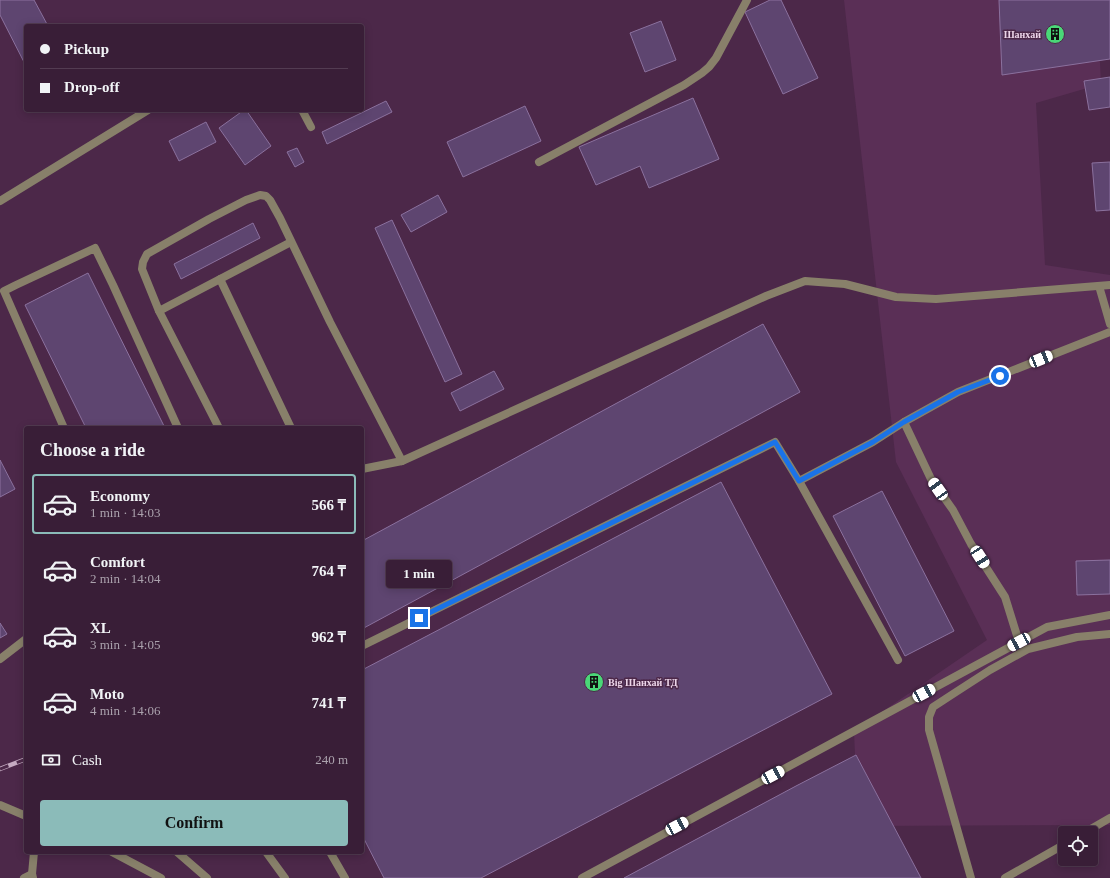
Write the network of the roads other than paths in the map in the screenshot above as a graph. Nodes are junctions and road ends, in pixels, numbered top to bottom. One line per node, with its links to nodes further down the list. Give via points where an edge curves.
1 (747, 0): 5 (lane, via 716,58 702,73)
2 (145, 112): 6 (lane)
3 (303, 112): 4 (lane)
4 (311, 127)
5 (539, 162)
6 (0, 201)
7 (291, 242): 8 (lane); 11 (lane, via 266,196 260,195 246,200 209,219 147,254 142,269); 19 (lane)
8 (220, 279): 11 (lane); 18 (lane)
9 (1110, 285): 10 (lane)
10 (1099, 286): 12 (lane); 19 (lane, via 936,299 896,297 845,284 805,281 766,296)
11 (159, 311): 17 (lane)
12 (1110, 324)
13 (1110, 332): 14 (lane, via 958,392)
14 (904, 422): 21 (lane, via 873,442); 25 (lane, via 931,479 953,510 1005,597)
15 (63, 426): 16 (lane, via 4,292 95,248)
16 (177, 426)
17 (218, 426)
18 (290, 426)
19 (402, 461): 20 (lane)
20 (364, 469)
21 (799, 481): 26 (lane, via 775,442); 28 (lane)
22 (1110, 616): 25 (lane, via 1047,627)
23 (1110, 634): 45 (lane, via 1077,637 1028,650 990,670 933,707 928,730)
24 (24, 641): 27 (lane)
25 (1019, 642): 44 (lane)
26 (364, 645)
27 (0, 659)
28 (898, 660)
29 (0, 805): 30 (lane)
30 (24, 815)
31 (1110, 818): 32 (lane)
32 (1096, 826)
33 (1058, 848): 46 (lane)
34 (34, 854): 39 (lane)
35 (116, 854): 40 (lane)
36 (179, 854): 41 (lane)
37 (267, 854): 42 (lane)
38 (331, 854): 43 (lane)
39 (30, 877)
40 (161, 878)
41 (207, 878)
42 (285, 878)
43 (345, 878)
44 (582, 878)
45 (970, 878)
46 (1005, 878)

